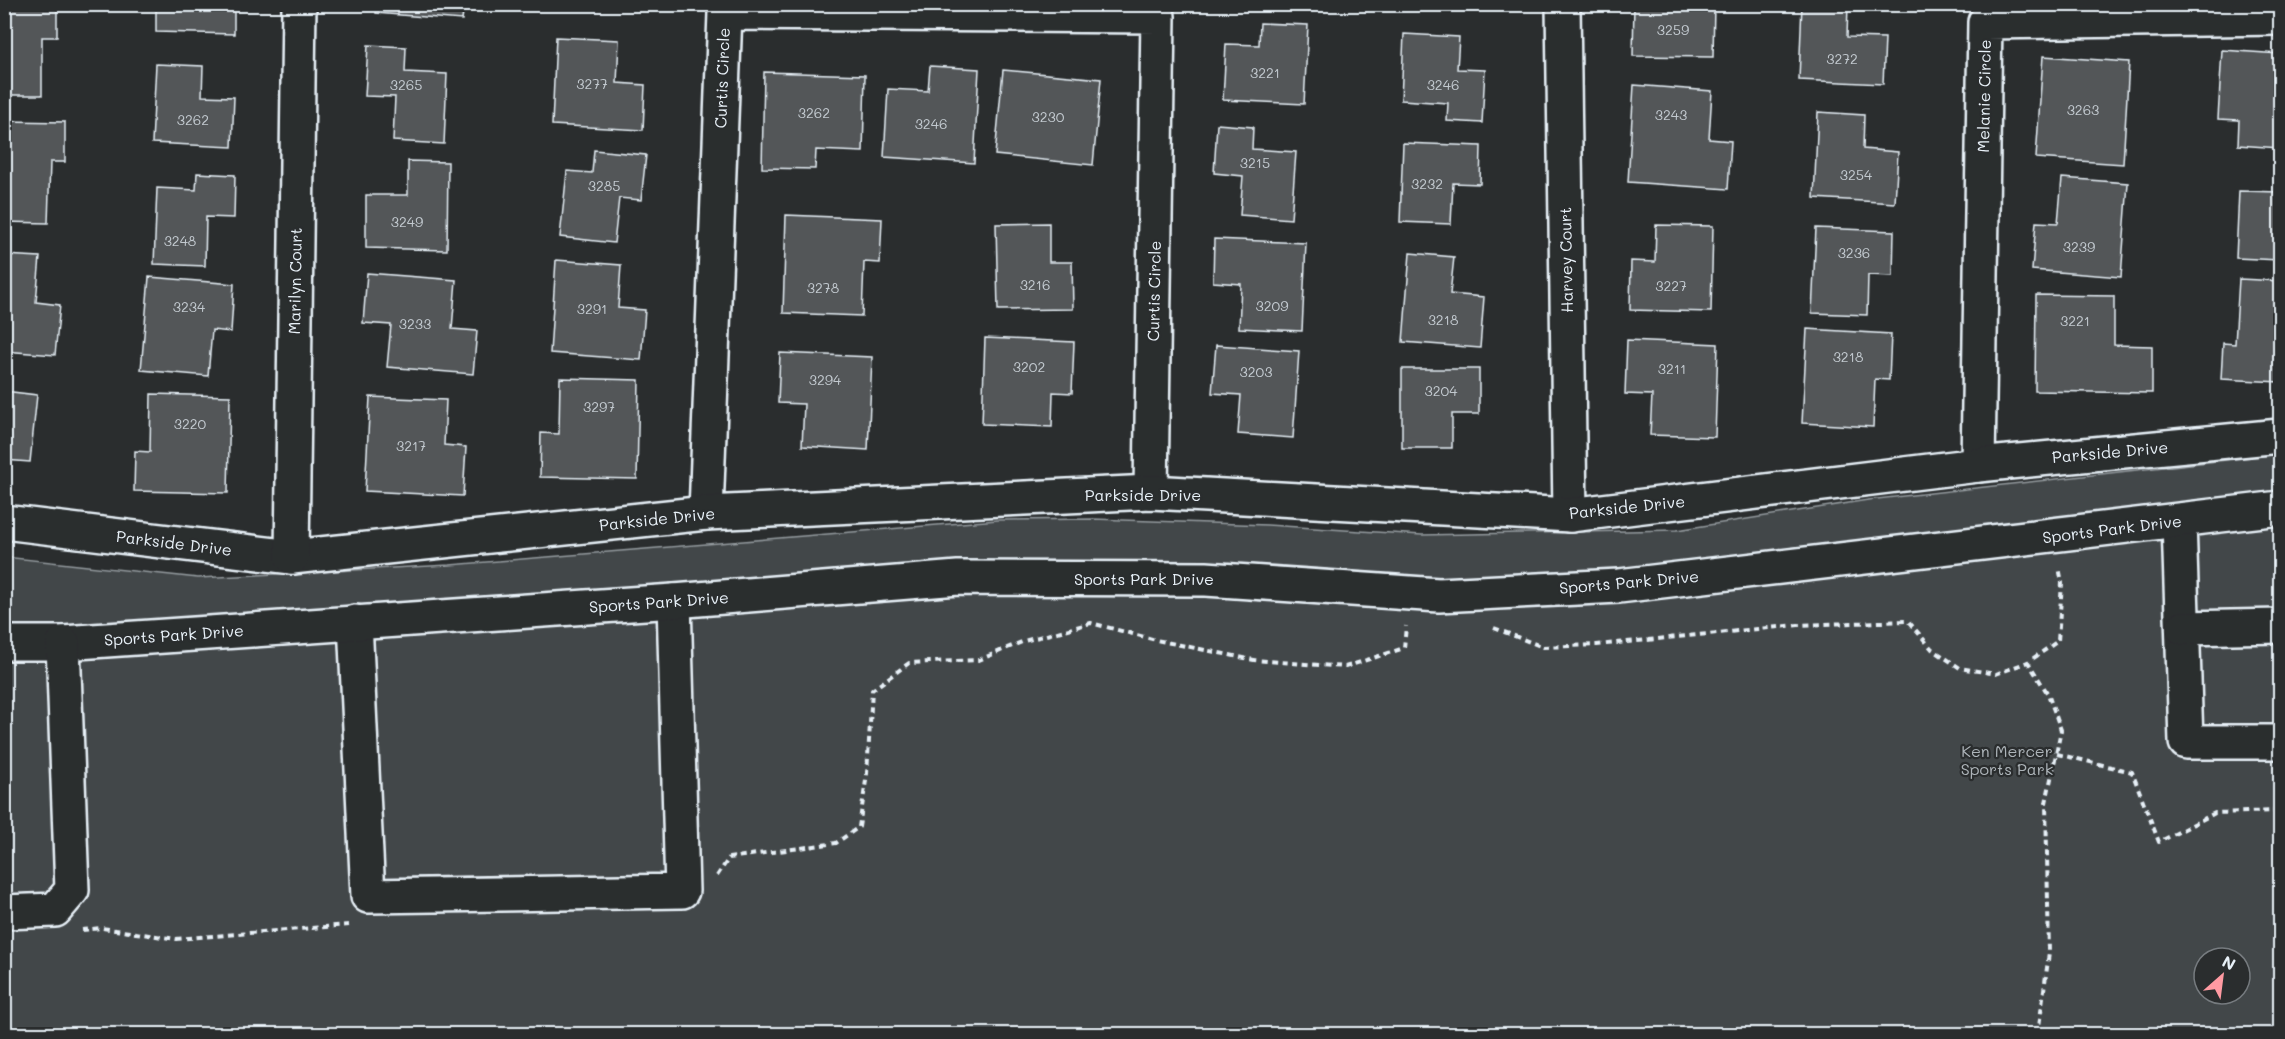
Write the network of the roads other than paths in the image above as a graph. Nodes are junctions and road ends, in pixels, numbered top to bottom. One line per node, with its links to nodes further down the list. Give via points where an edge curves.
1 (299, 4): 12 (street, Marilyn Court)
2 (1563, 4): 9 (street, Harvey Court)
3 (2280, 18): 5 (street, Melanie Circle, via 1986,22)
4 (2280, 436): 5 (street, Parkside Drive)
5 (1978, 465): 9 (street, Parkside Drive)
6 (1151, 492): 8 (street, Parkside Drive); 8 (street, Curtis Circle, via 1158,16 724,13); 9 (street, Parkside Drive)
7 (2280, 508): 10 (street, Sports Park Drive)
8 (706, 513): 12 (street, Parkside Drive)
9 (1570, 515)
10 (2179, 521): 13 (street, Sports Park Drive, via 1619,586 1439,595 1206,579 958,578); 16 (street)
11 (4, 522): 12 (street, Parkside Drive)
12 (292, 557)
13 (674, 601): 14 (street, Sports Park Drive); 14 (street, via 697,888 363,910)
14 (355, 622): 18 (street, Sports Park Drive)
15 (2280, 626): 16 (street)
16 (2182, 628): 19 (street, via 2186,742)
17 (4, 643): 18 (street, Sports Park Drive)
18 (63, 643): 20 (street, via 72,890 55,910)
19 (2280, 742)
20 (4, 912)

